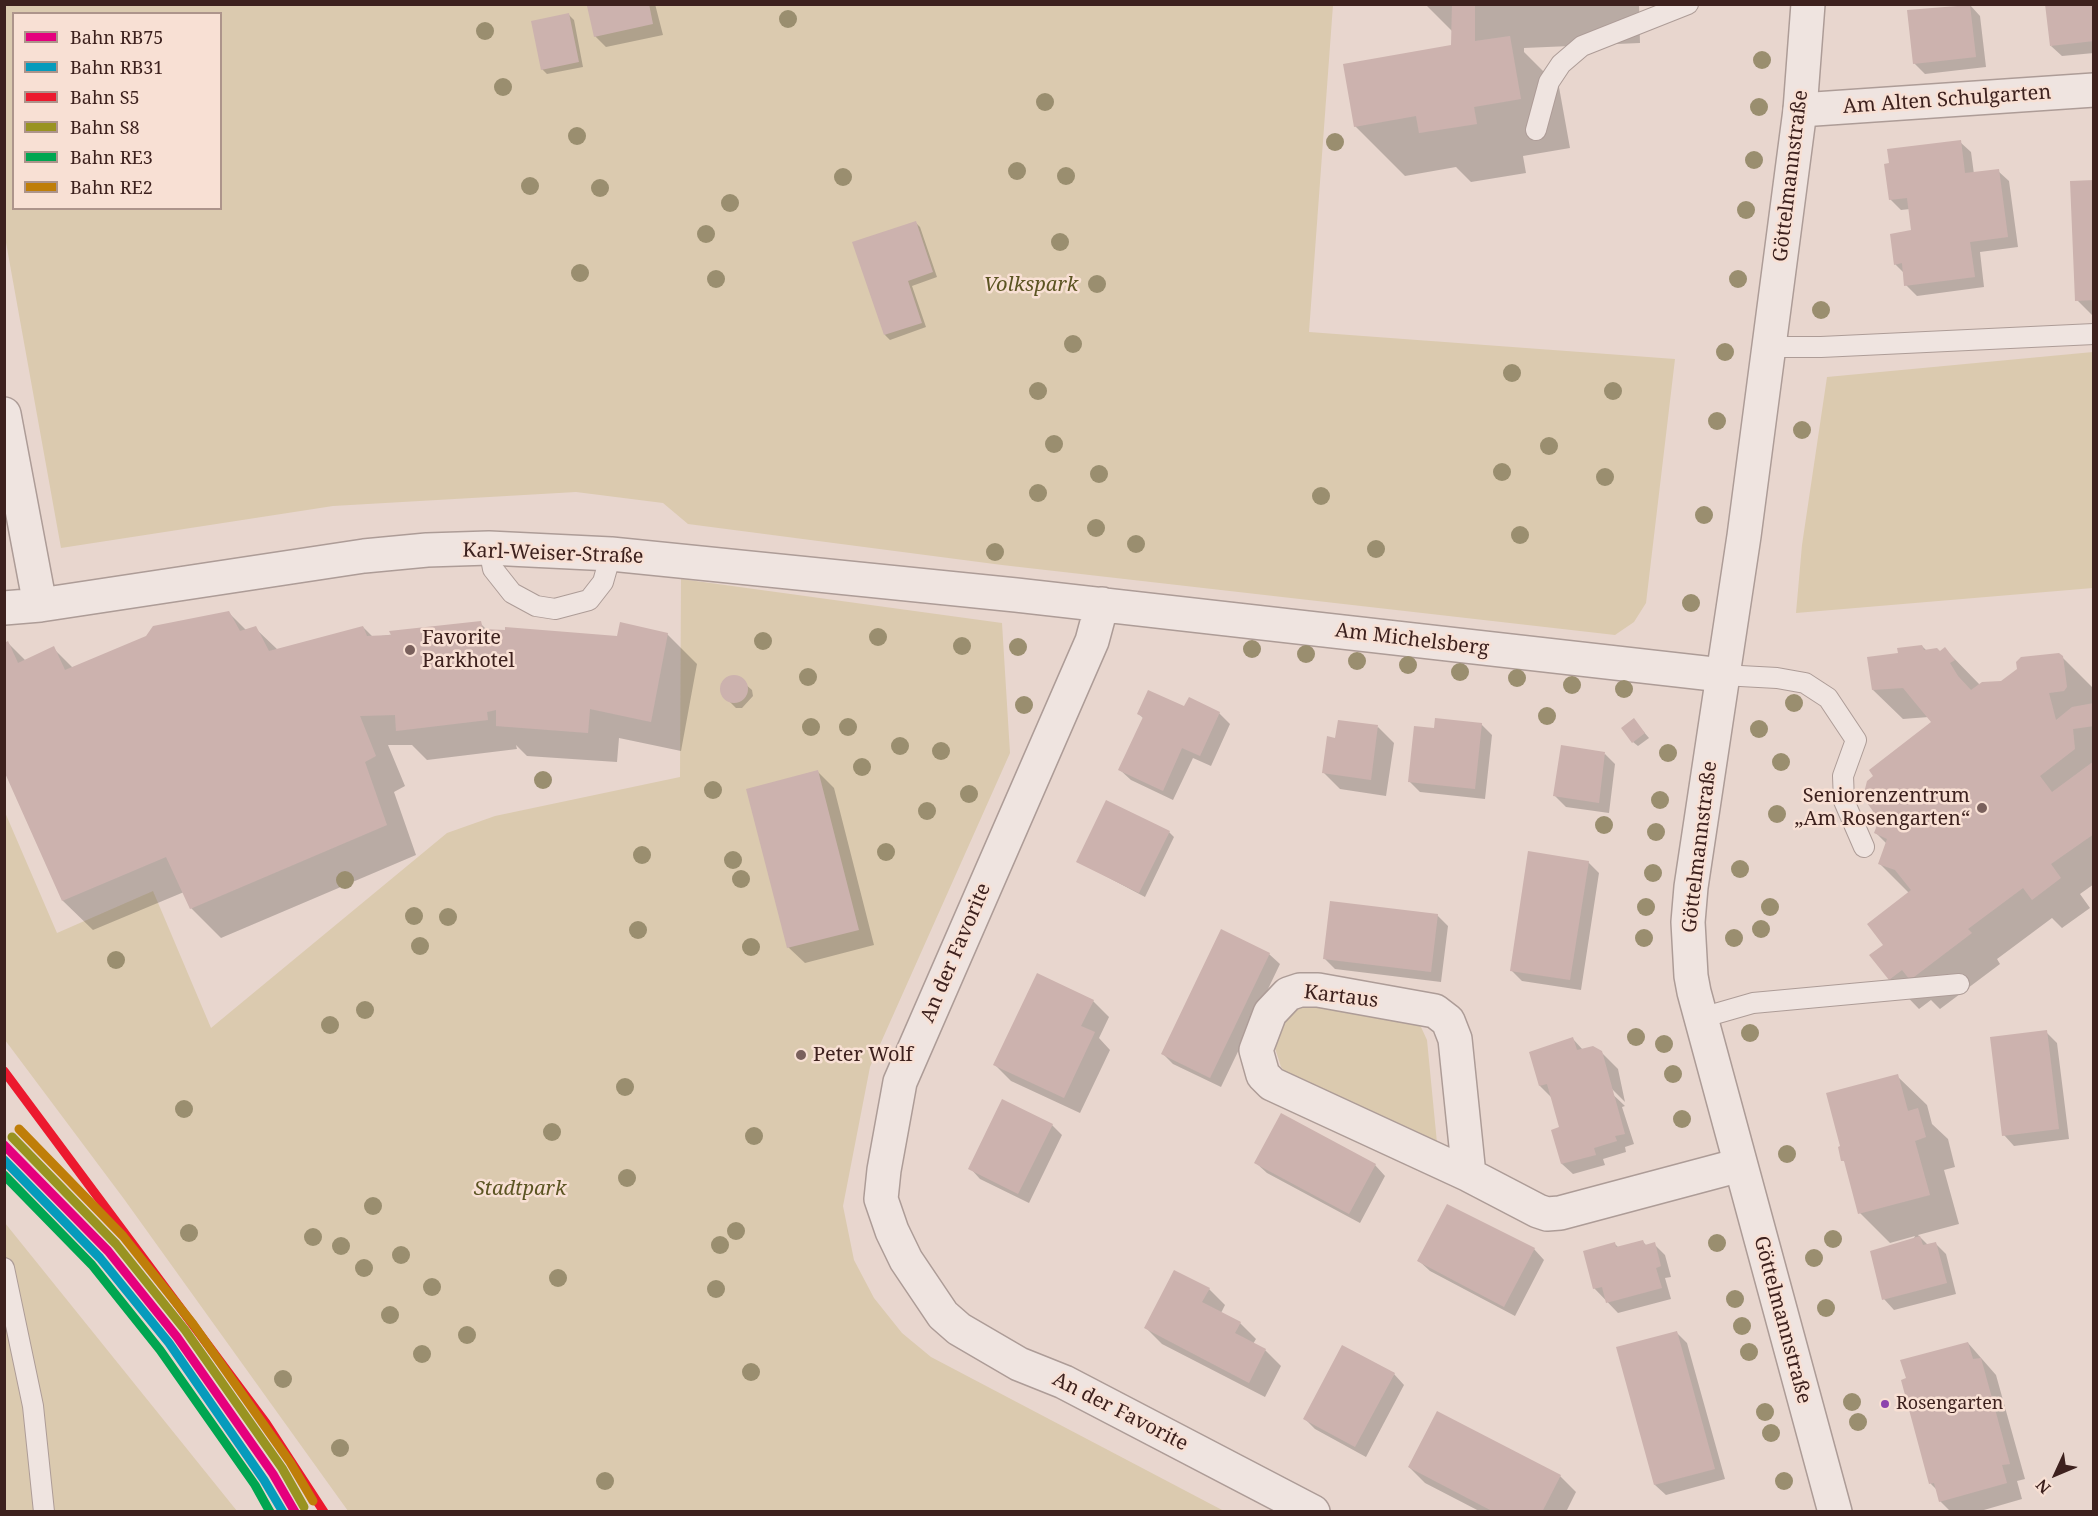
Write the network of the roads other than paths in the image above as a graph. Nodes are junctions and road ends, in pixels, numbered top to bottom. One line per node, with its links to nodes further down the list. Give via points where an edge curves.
1 (1688, 4): 5 (lane, via 1582,46 1549,82)
2 (1808, 4): 4 (street, Göttelmannstraße)
3 (2094, 90): 4 (street, Am Alten Schulgarten)
4 (1800, 110): 7 (street, Göttelmannstraße)
5 (1536, 130)
6 (2094, 334): 7 (lane)
7 (1769, 347): 14 (street, Göttelmannstraße)
8 (4, 414): 12 (street)
9 (489, 548): 10 (street, Karl-Weiser-Straße); 10 (lane, via 493,569 512,593 536,606 555,609 589,600 603,582); 12 (street, Karl-Weiser-Straße, via 364,556)
10 (611, 554): 11 (street, Karl-Weiser-Straße)
11 (1102, 604): 14 (street, Am Michelsberg); 22 (street, An der Favorite, via 1092,641 900,1082 881,1199 906,1260 943,1315 959,1329 1019,1364 1064,1382)
12 (40, 605): 13 (street, Karl-Weiser-Straße)
13 (4, 608)
14 (1722, 675): 15 (lane, via 1805,683 1828,698 1856,740 1843,776 1844,801); 17 (street, Göttelmannstraße, via 1688,922 1691,976)
15 (1864, 848)
16 (1959, 984): 17 (lane, via 1753,1004)
17 (1701, 1018): 18 (street, Göttelmannstraße)
18 (1740, 1165): 19 (street, Kartaus, via 1547,1214); 23 (street, Göttelmannstraße)
19 (1469, 1175): 19 (street, Kartaus, via 1272,1084 1263,1075 1256,1050 1270,1013 1288,994 1318,990 1434,1011 1448,1021 1455,1039)
20 (4, 1268): 21 (lane, via 33,1406)
21 (44, 1512)
22 (1312, 1512)
23 (1835, 1512)

